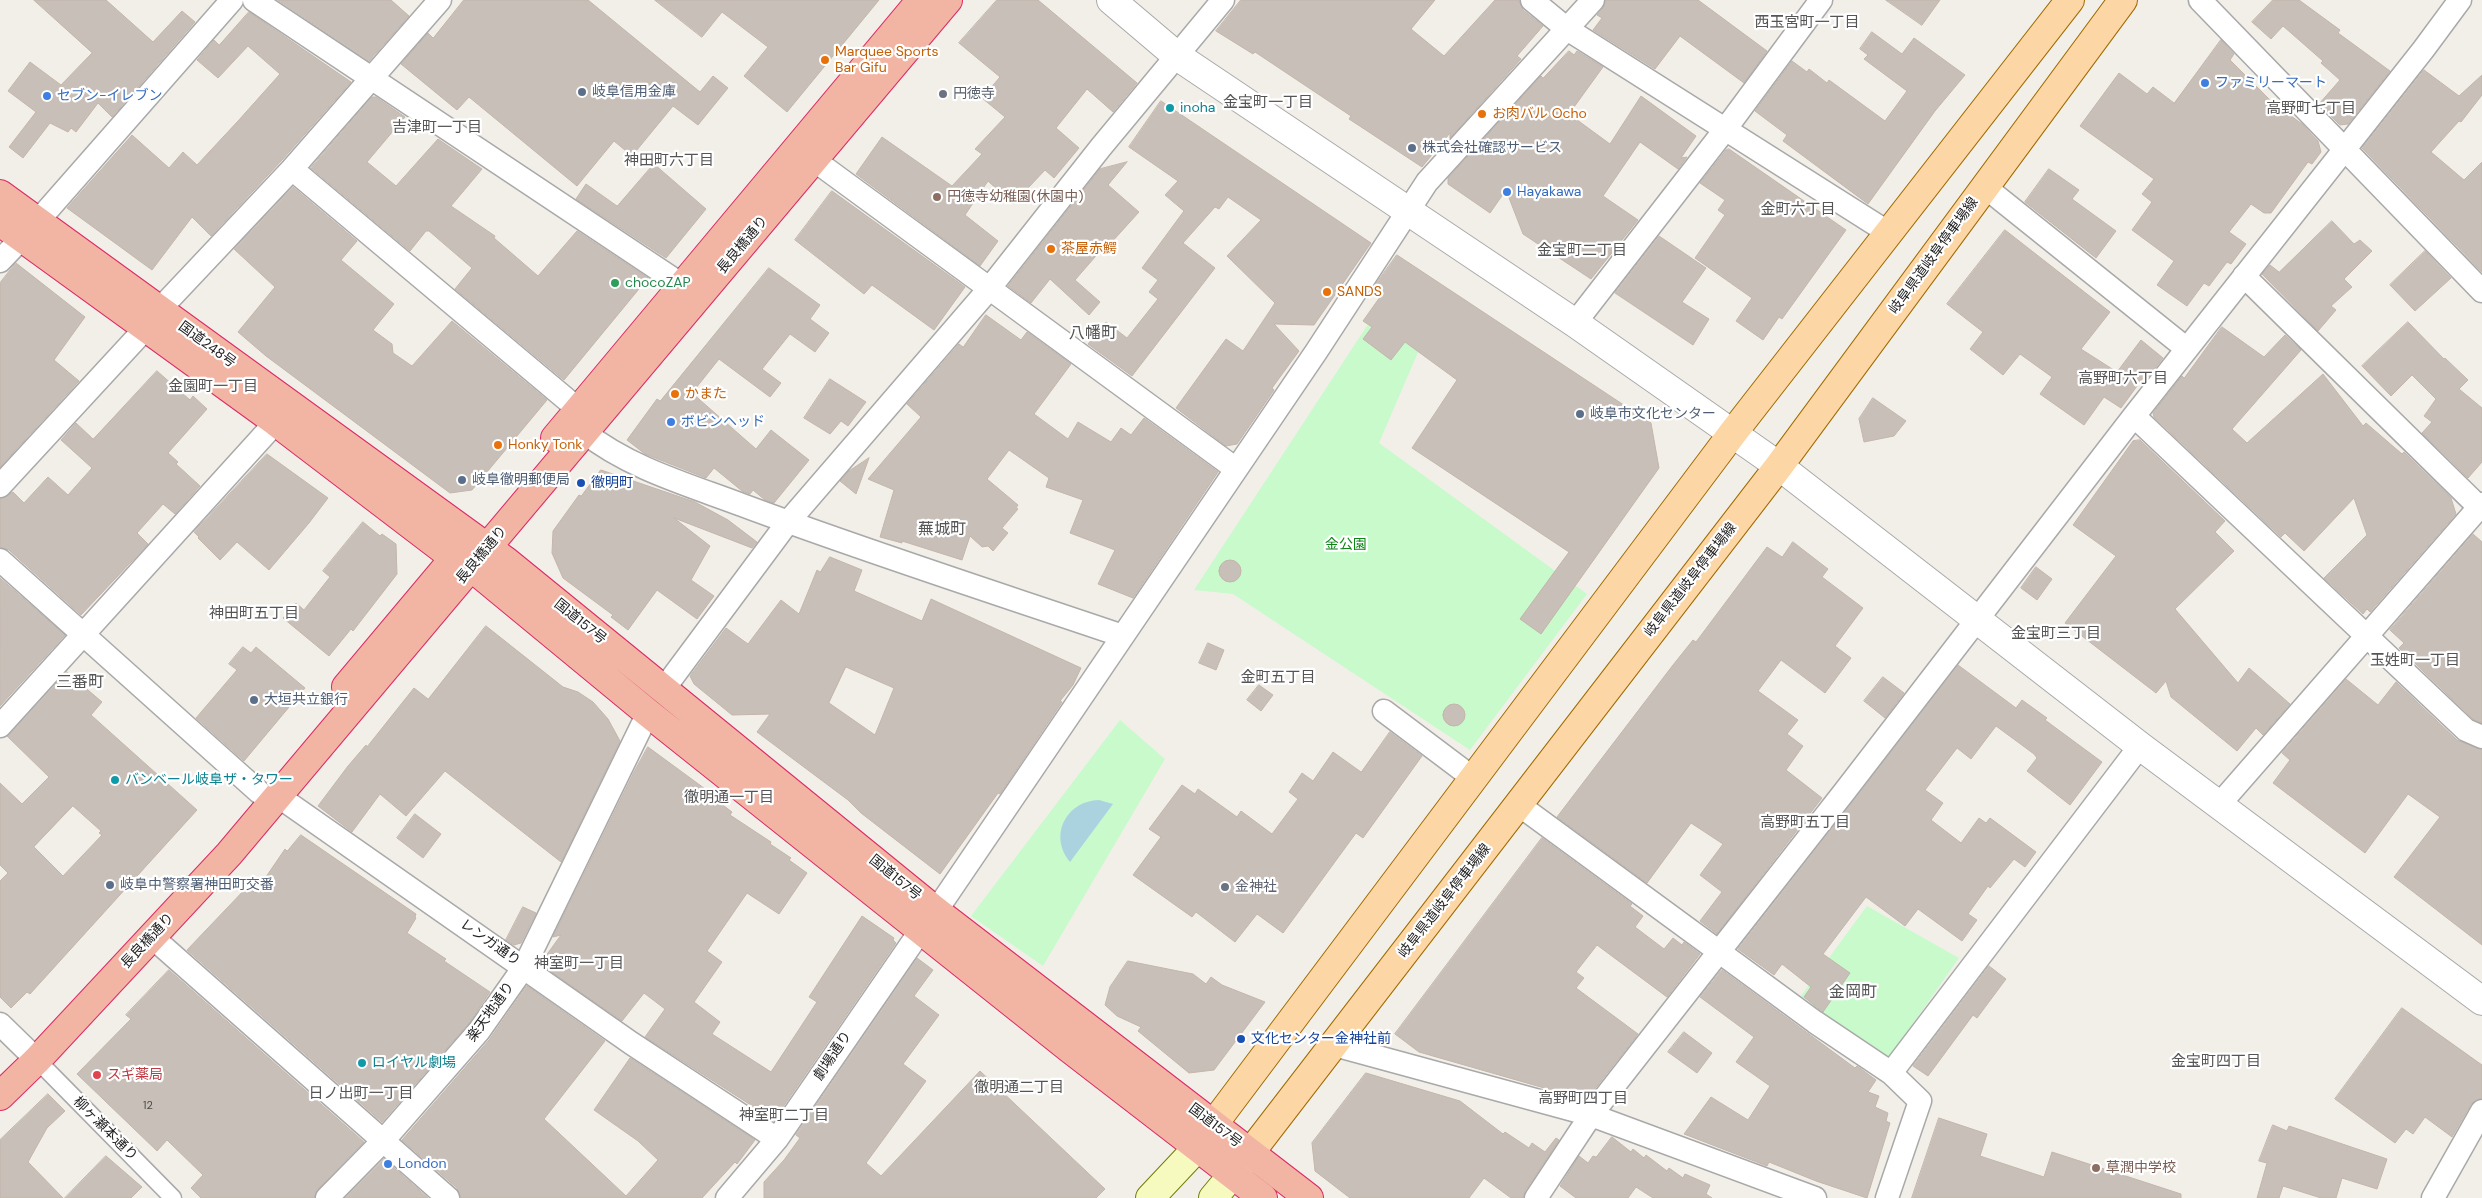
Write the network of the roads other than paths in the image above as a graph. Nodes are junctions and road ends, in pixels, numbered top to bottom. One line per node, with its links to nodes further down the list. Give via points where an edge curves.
1 (232, 0): 26 (street)
2 (254, 0): 17 (street)
3 (440, 0): 17 (street)
4 (921, 0): 30 (highway, 長良橋通り)
5 (948, 0): 20 (highway, 長良橋通り)
6 (1111, 0): 16 (street)
7 (1223, 0): 16 (street)
8 (1532, 0): 15 (street)
9 (1593, 0): 15 (street, 劇場通り)
10 (1821, 0): 18 (street)
11 (2070, 0): 27 (main road)
12 (2123, 0): 22 (main road, 岐阜県道岐阜停車場線)
13 (2200, 0): 19 (street)
14 (2460, 0): 19 (street)
15 (1567, 29): 18 (street); 24 (street, 劇場通り, via 1427,182)
16 (1177, 56): 24 (street); 31 (street)
17 (373, 79): 21 (street); 30 (street)
18 (1724, 131): 27 (street); 34 (street)
19 (2344, 149): 29 (street); 32 (street)
20 (814, 160): 31 (street); 37 (highway, 長良橋通り)
21 (292, 169): 33 (street); 37 (street)
22 (1985, 187): 35 (street); 40 (main road, 岐阜県道岐阜停車場線)
23 (0, 194): 26 (highway, 国道248号)
24 (1408, 211): 34 (street); 41 (street, 劇場通り)
25 (0, 222): 26 (highway, 国道248号)
26 (29, 230): 28 (street); 33 (highway, 国道248号)
27 (1889, 233): 39 (main road)
28 (0, 261)
29 (2244, 276): 35 (street); 43 (street)
30 (682, 285): 37 (highway, 長良橋通り)
31 (989, 289): 41 (street); 44 (street)
32 (2482, 291)
33 (152, 319): 38 (highway, 国道248号); 42 (street); 45 (highway, 国道248号)
34 (1575, 323): 39 (street)
35 (2187, 350): 36 (street)
36 (2134, 416): 47 (street); 50 (street)
37 (581, 421): 44 (street, via 603,447 660,474); 45 (highway, 長良橋通り)
38 (276, 422): 45 (highway, 国道248号); 48 (street)
39 (1732, 434): 40 (street); 57 (main road)
40 (1779, 466): 47 (street); 59 (main road, 岐阜県道岐阜停車場線)
41 (1236, 469): 49 (street, 劇場通り)
42 (0, 486)
43 (2481, 507): 50 (street)
44 (788, 522): 49 (street); 51 (street)
45 (471, 552): 51 (highway, 国道157号, via 506,561); 53 (highway, 国道157号); 58 (highway, 長良橋通り)
46 (0, 560): 48 (street, レンガ通り)
47 (1978, 619): 56 (street); 63 (street)
48 (83, 635): 54 (street); 58 (street, レンガ通り)
49 (1123, 636): 61 (street, 劇場通り)
50 (2367, 636): 55 (street, via 2466,730); 60 (street)
51 (663, 690): 61 (highway, 国道157号)
52 (1384, 711): 57 (street)
53 (648, 713): 61 (highway, 国道157号); 64 (street, 楽天地通り)
54 (0, 726)
55 (2482, 737)
56 (2140, 746): 60 (street); 70 (street)
57 (1473, 778): 74 (main road)
58 (269, 794): 62 (highway, 長良橋通り, via 229,854); 64 (street, レンガ通り); 68 (highway, 長良橋通り, via 139,926)
59 (1519, 805): 63 (street); 67 (main road, 岐阜県道岐阜停車場線)
60 (2218, 806): 65 (street)
61 (928, 920): 74 (highway, 国道157号); 75 (street, 劇場通り); 77 (highway, 国道157号)
62 (152, 937): 68 (highway, 長良橋通り); 76 (street)
63 (1721, 951): 70 (street, via 1815,1022); 73 (street)
64 (524, 967): 75 (street, レンガ通り); 76 (street, 楽天地通り, via 479,1031)
65 (2482, 1002)
66 (0, 1024): 68 (street)
67 (1334, 1045): 73 (street); 78 (main road, 岐阜県道岐阜停車場線)
68 (30, 1053): 69 (highway, 長良橋通り); 71 (highway, 長良橋通り); 82 (street, 柳ヶ瀬本通り)
69 (0, 1069)
70 (1891, 1073): 90 (street, via 1920,1101)
71 (0, 1096)
72 (2482, 1111): 91 (street)
73 (1592, 1114): 80 (street); 89 (street)
74 (1213, 1125): 77 (main road); 78 (highway, 国道157号)
75 (777, 1139): 81 (street, 劇場通り)
76 (383, 1141): 83 (street, 楽天地通り); 84 (street)
77 (1196, 1148): 79 (highway, 国道157号); 85 (main road)
78 (1250, 1152): 79 (main road); 88 (highway, 国道157号)
79 (1234, 1175): 86 (main road); 87 (highway, 国道157号)
80 (1542, 1196)
81 (731, 1197)
82 (173, 1198)
83 (327, 1198)
84 (448, 1198)
85 (1150, 1198)
86 (1213, 1198)
87 (1263, 1198)
88 (1309, 1198)
89 (1815, 1198)
90 (1887, 1198)
91 (2433, 1198)

